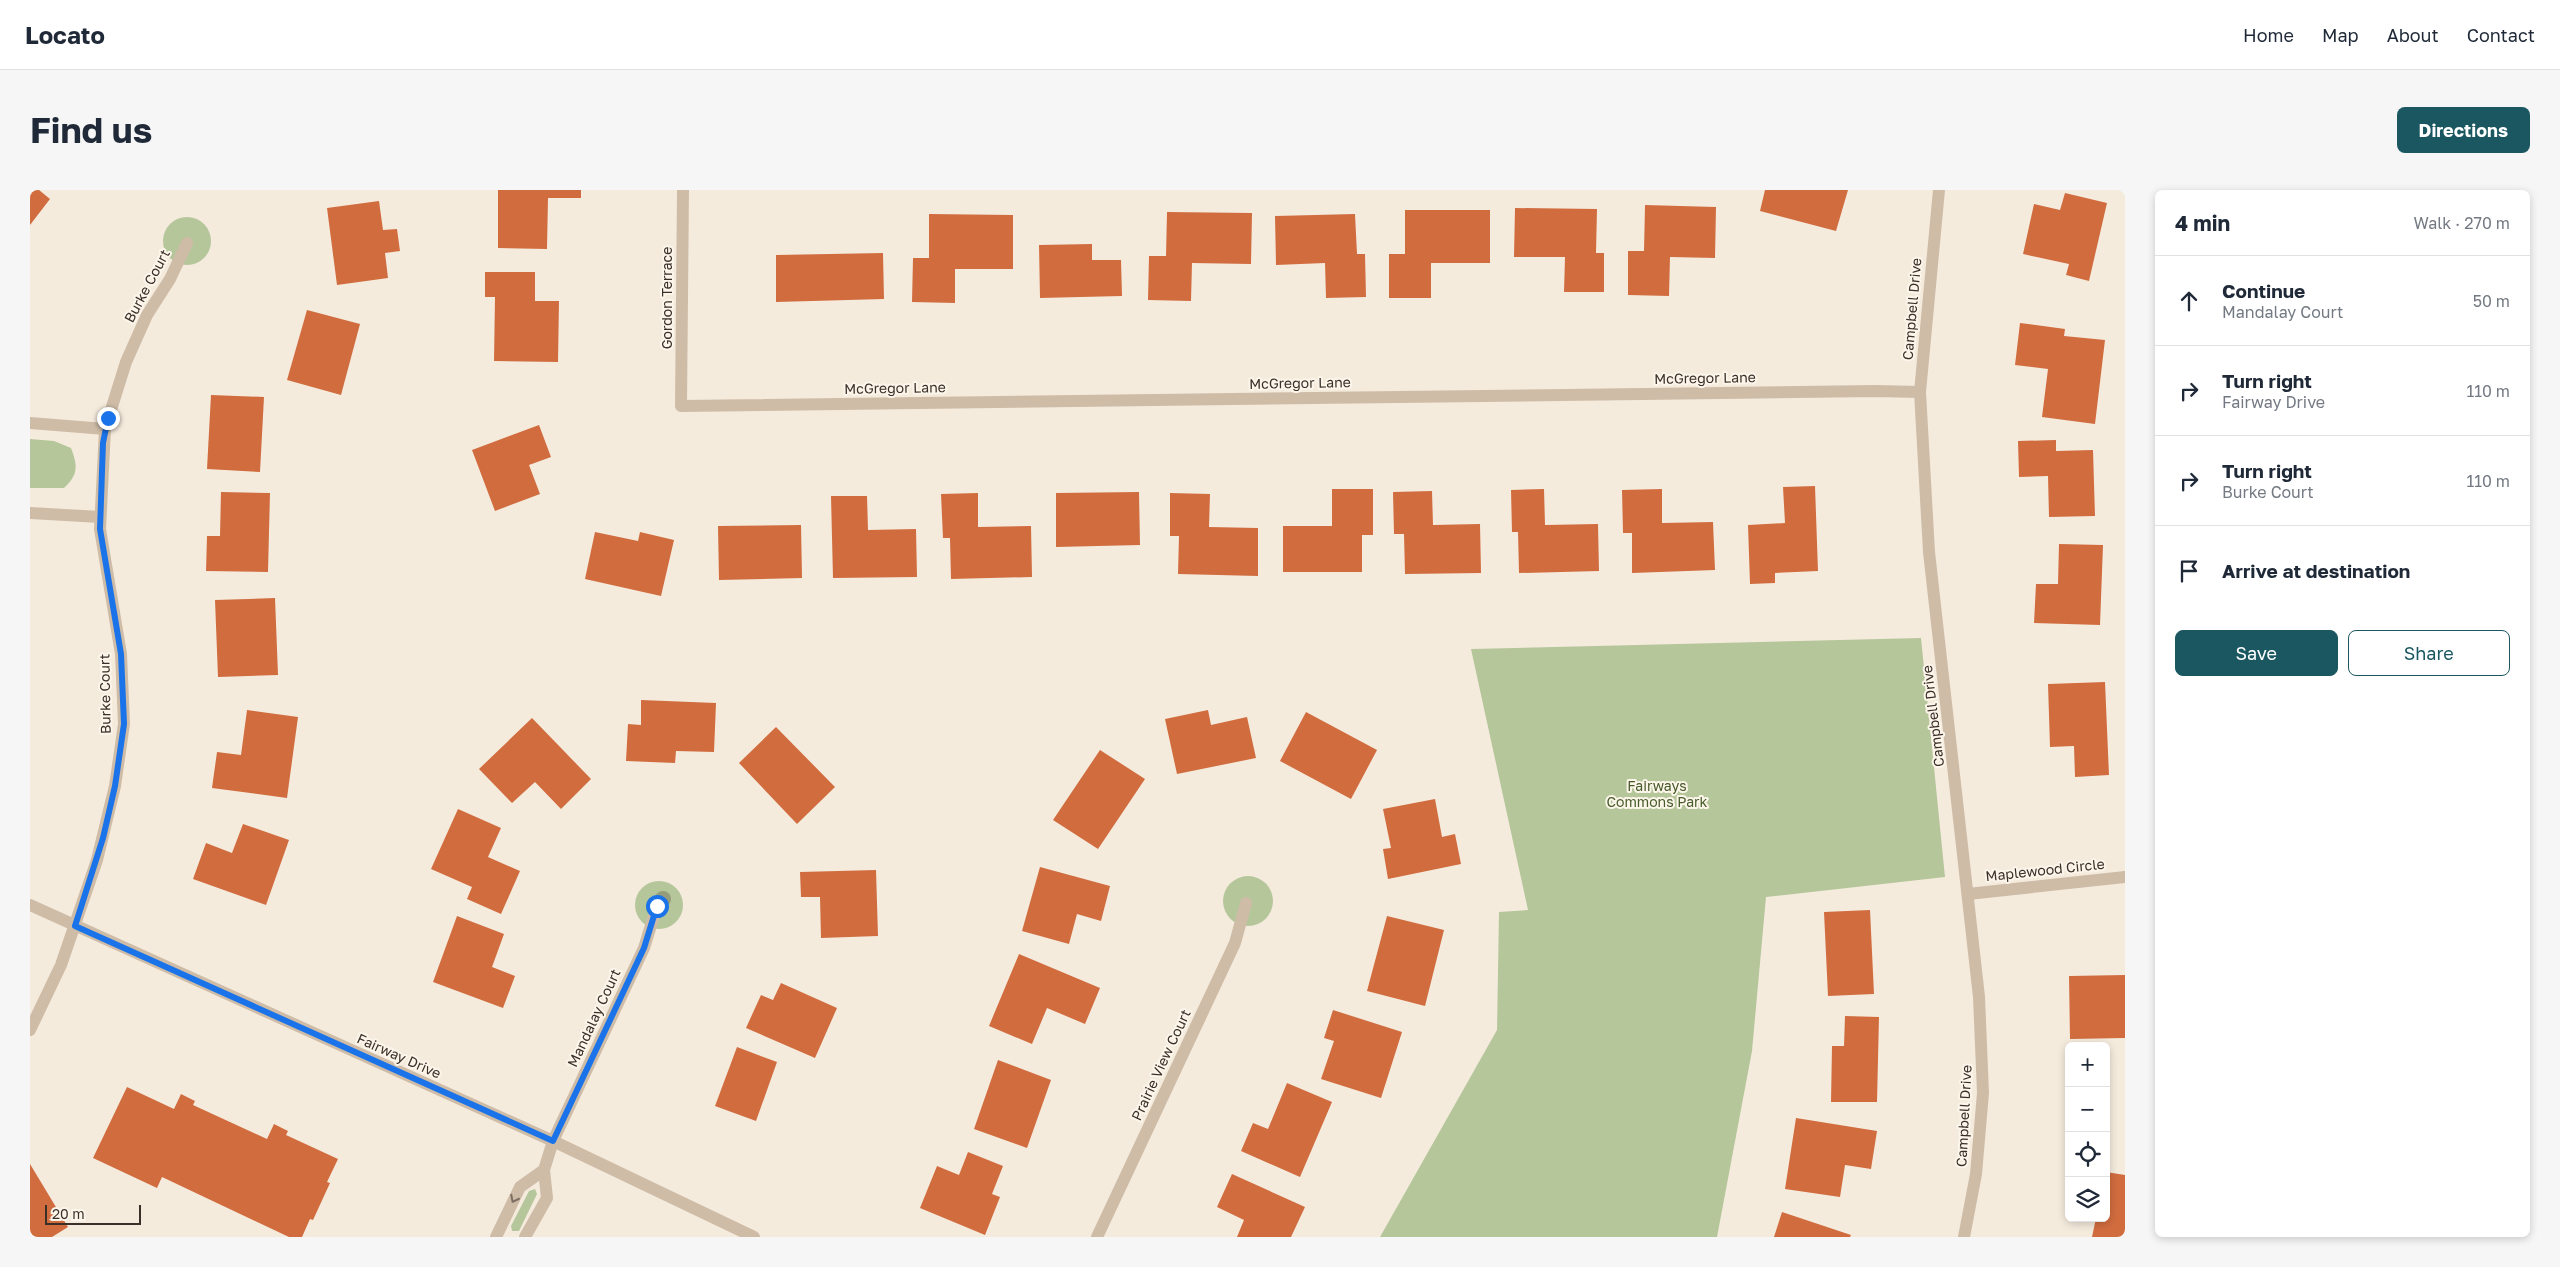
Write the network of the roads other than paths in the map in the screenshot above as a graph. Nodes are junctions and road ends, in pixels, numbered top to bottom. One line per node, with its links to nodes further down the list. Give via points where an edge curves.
1 (683, 190): 5 (street, Gordon Terrace)
2 (1938, 190): 4 (street, Campbell Drive)
3 (187, 242): 7 (street, Burke Court, via 170,279 147,315 126,362)
4 (1920, 392): 5 (street, McGregor Lane); 11 (street, Campbell Drive, via 1929,552)
5 (681, 406)
6 (30, 423): 7 (street)
7 (105, 429): 9 (street, Burke Court)
8 (30, 512): 9 (street)
9 (100, 517): 15 (street, Burke Court, via 121,654 124,724 103,838)
10 (2125, 877): 11 (street, Maplewood Circle)
11 (1968, 894): 23 (street, Campbell Drive, via 1979,997 1983,1093 1976,1174)
12 (1246, 903): 22 (street, Prairie View Court, via 1235,943)
13 (30, 905): 15 (street, Fairway Drive)
14 (657, 906): 17 (street, Mandalay Court, via 644,948)
15 (75, 926): 16 (street, Burke Court, via 61,965); 17 (street, Fairway Drive)
16 (30, 1028)
17 (553, 1141): 18 (street, Mandalay Court); 21 (street, Fairway Drive)
18 (544, 1170): 19 (street, one-way to 19, via 520,1188); 20 (street, via 547,1198)
19 (496, 1237)
20 (526, 1237)
21 (754, 1237)
22 (1098, 1237)
23 (1964, 1237)

